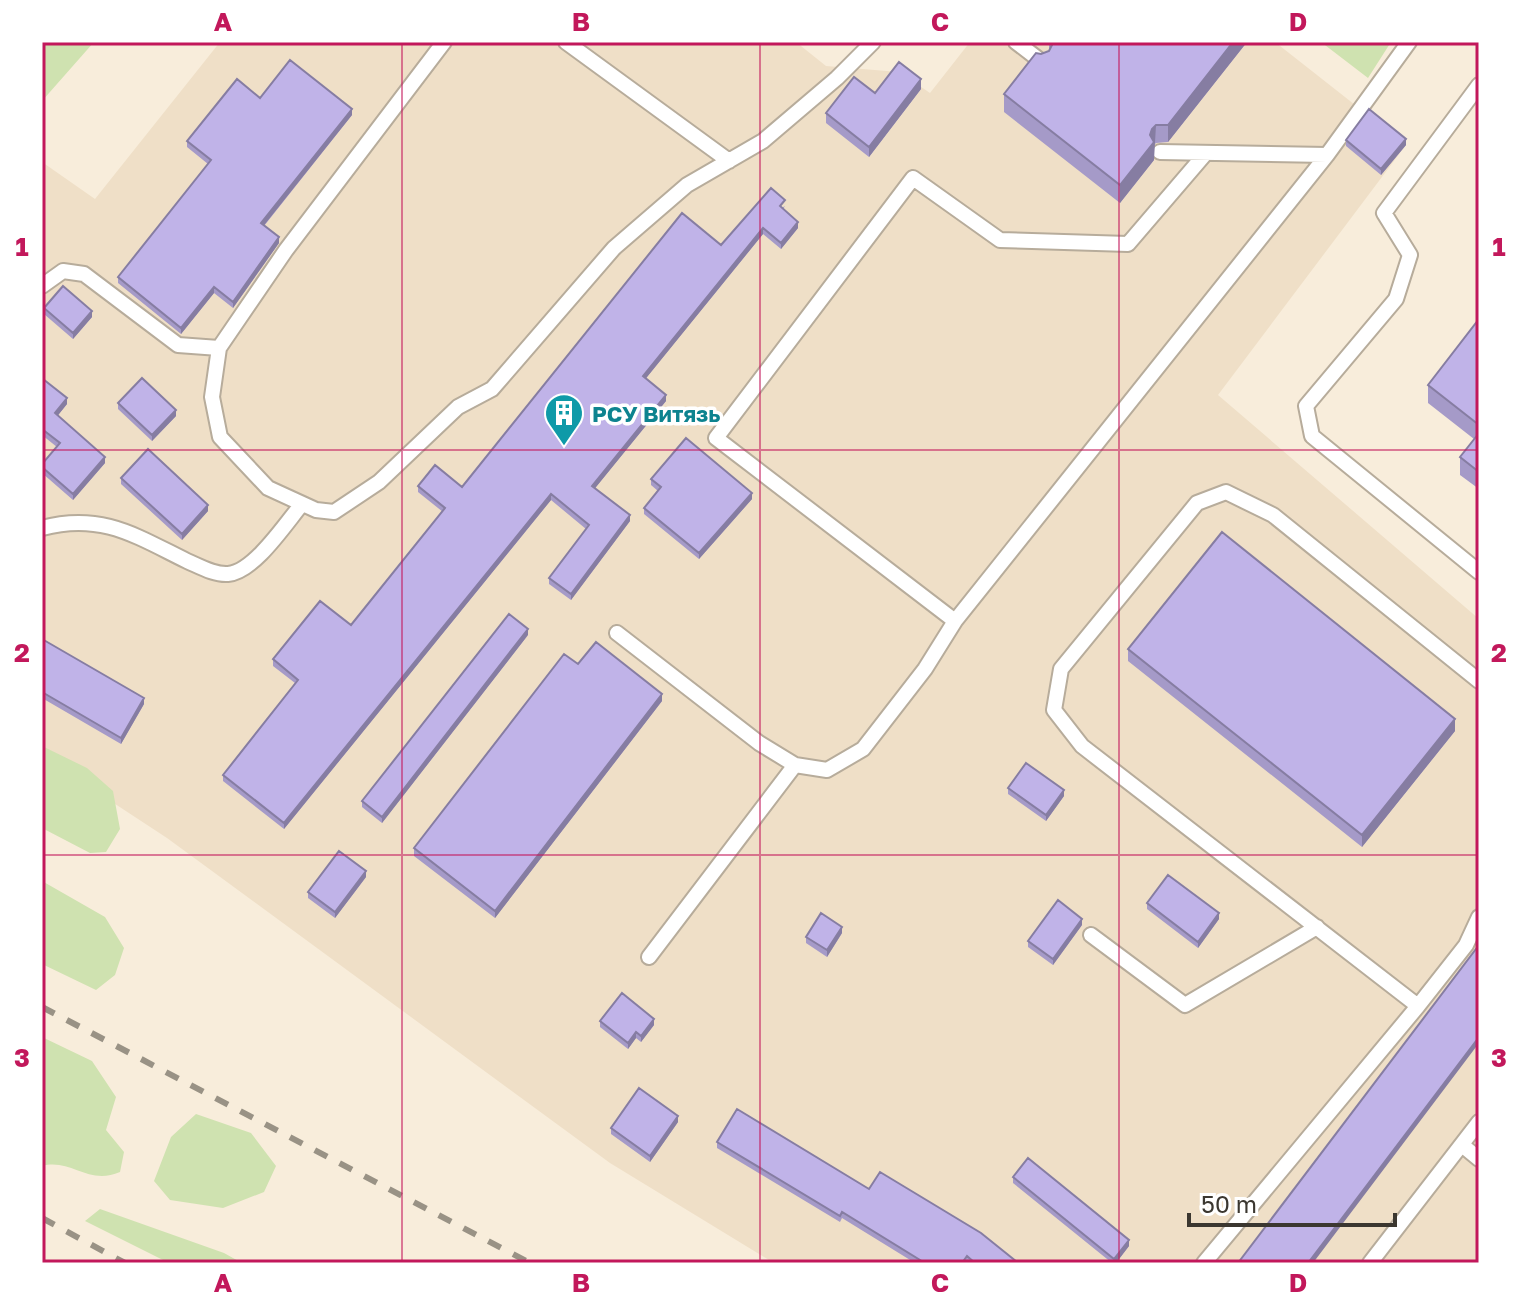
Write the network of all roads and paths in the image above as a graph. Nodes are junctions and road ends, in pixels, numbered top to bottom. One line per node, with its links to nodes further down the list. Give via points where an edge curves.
1 (444, 42): 13 (lane, via 286,250)
2 (566, 42): 11 (lane)
3 (873, 42): 11 (lane, via 763,141)
4 (1016, 42): 6 (lane)
5 (1409, 42): 10 (lane)
6 (1042, 62)
7 (1479, 85): 16 (lane, via 1384,213 1410,255 1396,299 1306,406 1312,436)
8 (1160, 152): 9 (lane)
9 (1206, 153): 10 (lane); 17 (lane, via 1128,244 1000,240 913,178 716,438)
10 (1327, 155): 17 (lane)
11 (729, 161): 14 (lane, via 687,185 614,248 492,389 458,407 379,482 334,512)
12 (42, 286): 13 (lane, via 63,271 84,274 178,345)
13 (219, 348): 14 (lane, via 212,397 220,437 268,488)
14 (302, 504): 15 (lane, via 253,562 229,575 118,528 70,520)
15 (43, 525)
16 (1479, 572)
17 (955, 621): 20 (lane, via 863,749 827,770)
18 (617, 633): 20 (lane)
19 (1479, 681): 22 (lane, via 1273,515 1226,492 1197,503 1061,669 1054,710 1082,746)
20 (795, 765): 24 (lane)
21 (1479, 917): 25 (lane, via 1466,945)
22 (1317, 927): 23 (lane, via 1185,1005); 25 (lane)
23 (1091, 935)
24 (649, 957)
25 (1418, 1006): 29 (lane)
26 (1479, 1122): 27 (lane)
27 (1462, 1145): 28 (lane); 30 (lane)
28 (1479, 1159)
29 (1204, 1263)
30 (1370, 1263)

